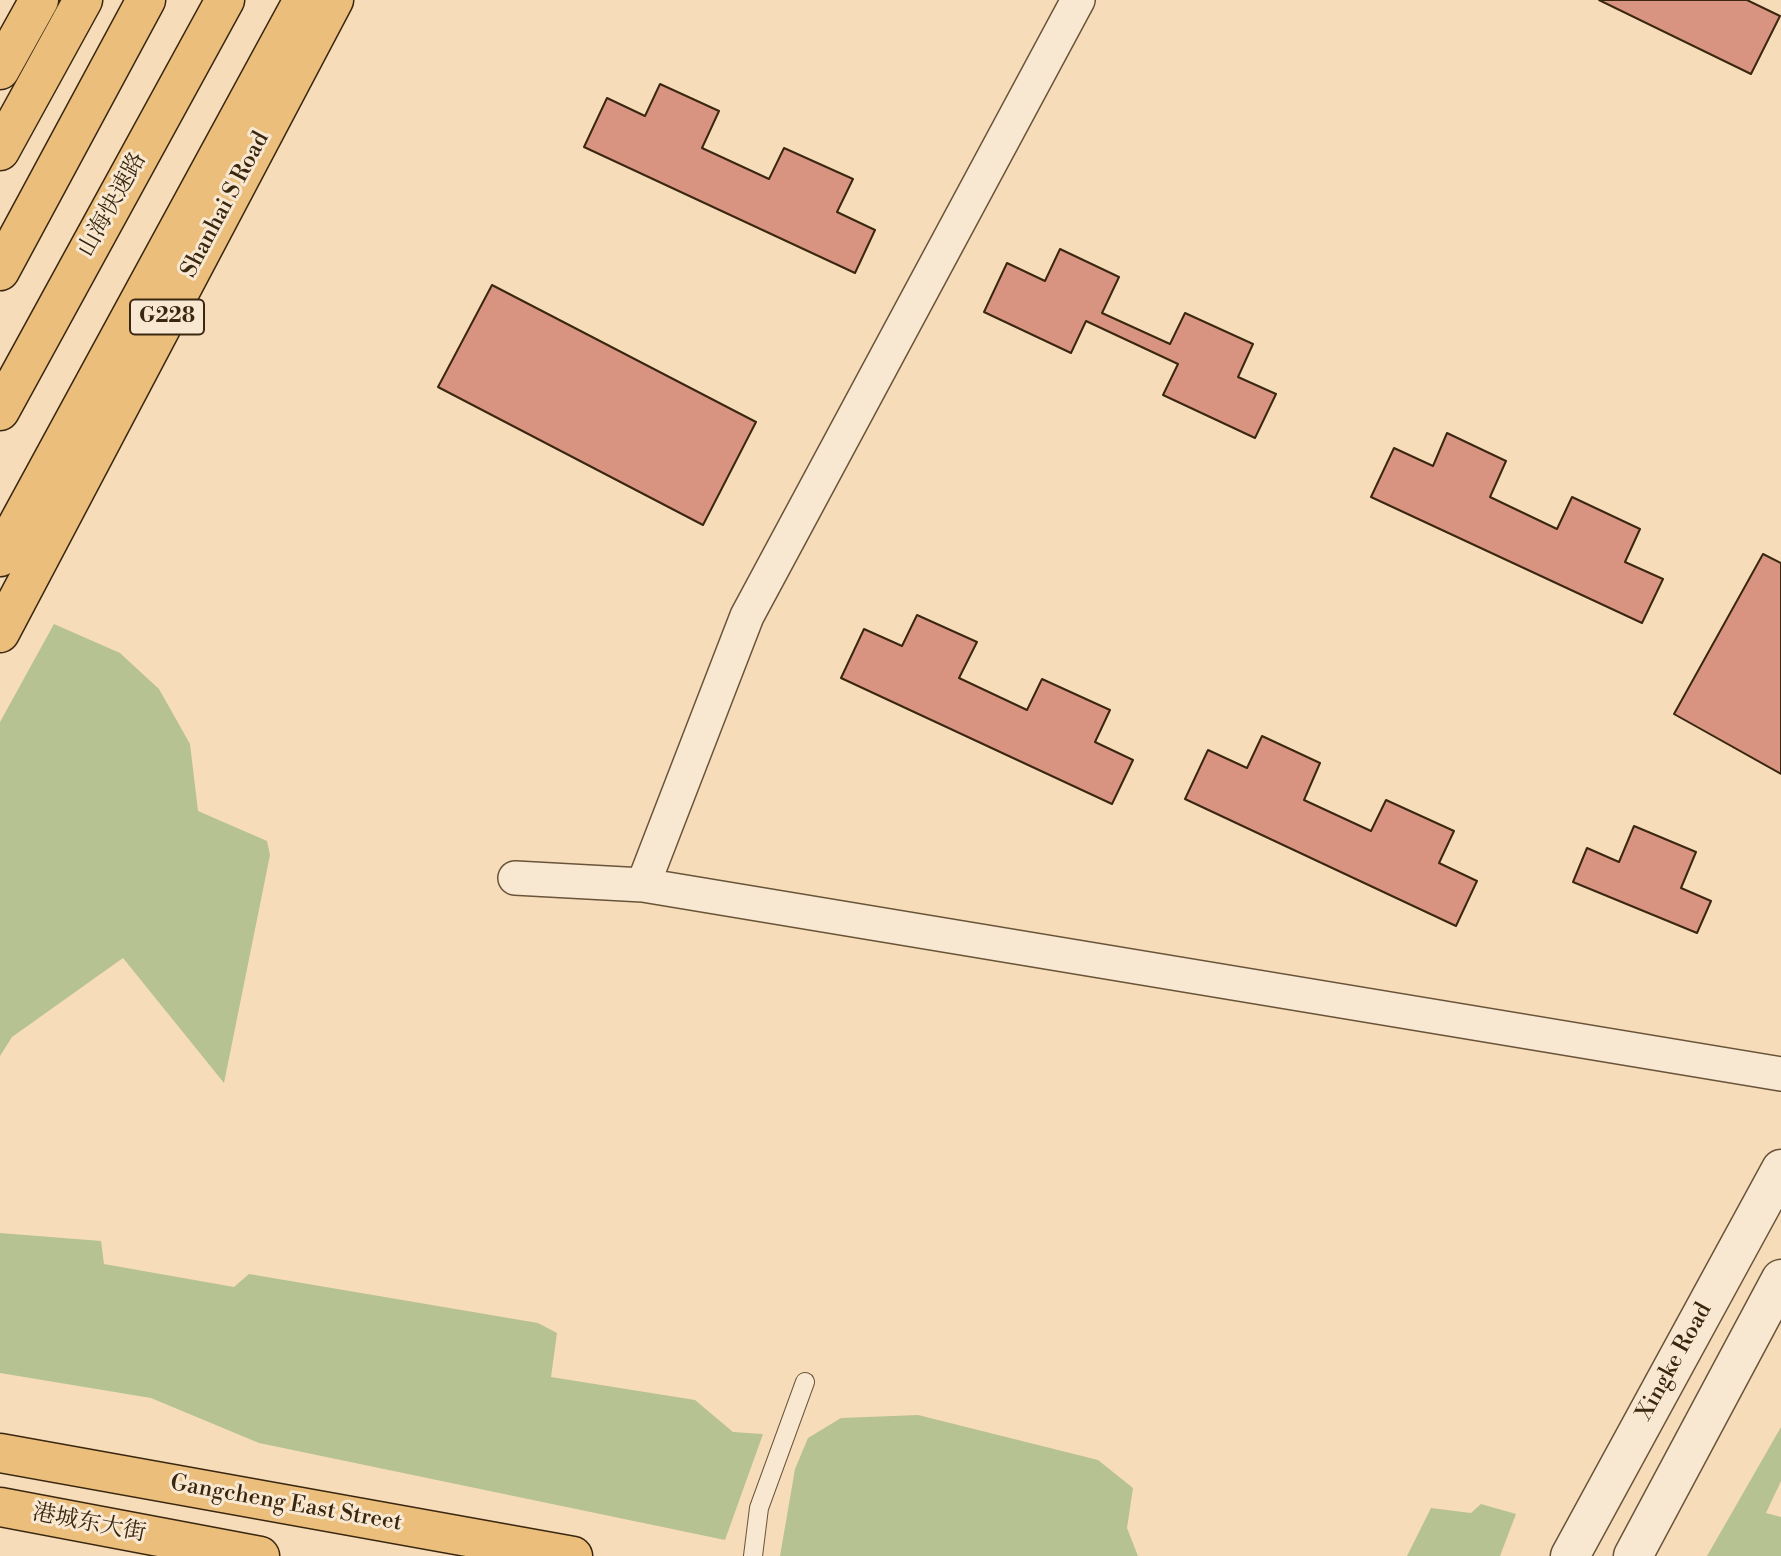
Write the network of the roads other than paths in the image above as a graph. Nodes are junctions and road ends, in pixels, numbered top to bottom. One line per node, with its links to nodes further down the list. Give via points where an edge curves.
1 (39, 0): 8 (highway)
2 (83, 0): 9 (highway)
3 (146, 0): 10 (highway)
4 (225, 0): 11 (highway, 山海快速路)
5 (303, 0): 12 (highway)
6 (334, 0): 13 (highway, Shanhai S Road / G228)
7 (1078, 0): 15 (street, via 747,616)
8 (0, 70)
9 (0, 151)
10 (0, 271)
11 (0, 411)
12 (0, 558)
13 (0, 633)
14 (515, 877): 15 (street)
15 (643, 885): 16 (street)
16 (1781, 1074)
17 (1781, 1169): 25 (street, Xingke Road)
18 (1781, 1279): 26 (street)
19 (805, 1382): 24 (lane, via 759,1508)
20 (0, 1453): 23 (highway, Gangcheng East Street)
21 (0, 1507): 22 (highway, 港城东大街)
22 (260, 1556)
23 (573, 1556)
24 (752, 1556)
25 (1570, 1556)
26 (1633, 1556)

